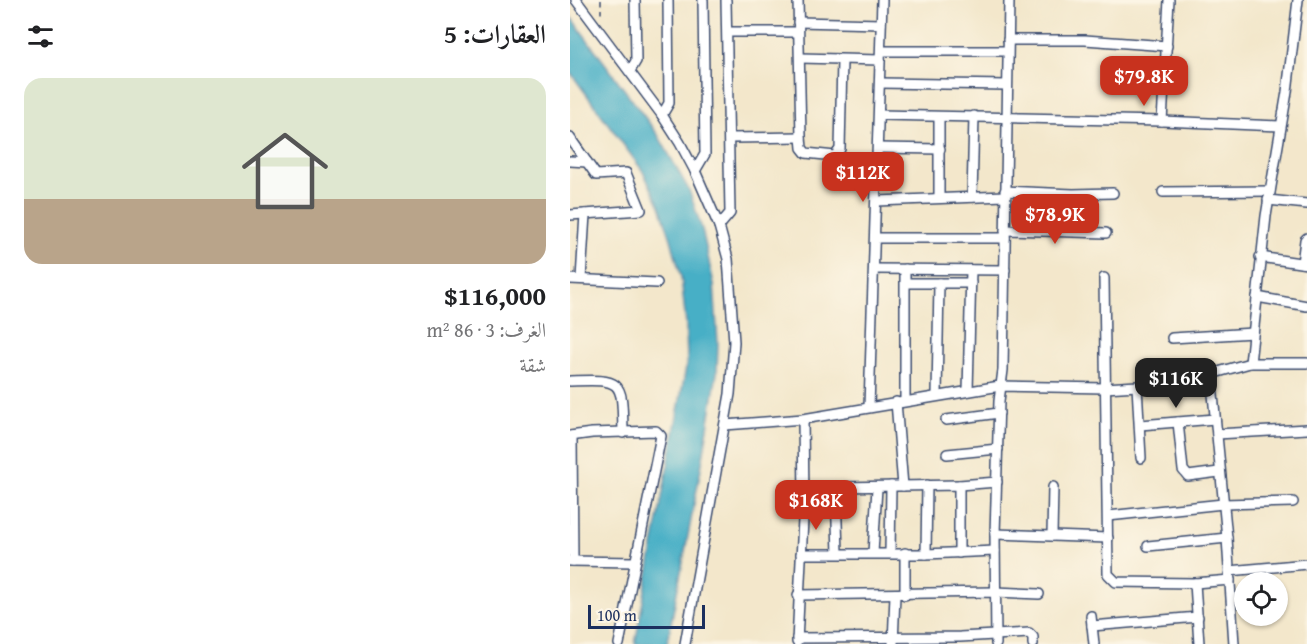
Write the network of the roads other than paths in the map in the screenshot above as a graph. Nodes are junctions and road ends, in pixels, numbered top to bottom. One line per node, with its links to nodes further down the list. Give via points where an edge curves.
1 (576, 0): 20 (street)
2 (634, 0): 20 (street, via 636,61)
3 (668, 0): 23 (street, via 669,103)
4 (704, 0): 37 (street, via 705,154)
5 (726, 0): 13 (street)
6 (798, 0): 12 (street)
7 (882, 0): 11 (street)
8 (1009, 0): 14 (street)
9 (1168, 0): 15 (street)
10 (1298, 0): 29 (street)
11 (881, 24): 12 (street); 17 (street)
12 (798, 27): 13 (street); 18 (street)
13 (728, 32): 32 (street)
14 (1008, 40): 15 (street); 16 (street)
15 (1167, 46): 28 (street)
16 (1007, 51): 17 (street); 22 (street)
17 (880, 56): 19 (street); 21 (street)
18 (800, 58): 19 (street); 30 (street)
19 (842, 60): 30 (street, via 840,149 835,156 806,153)
20 (630, 71): 23 (street)
21 (880, 83): 22 (street); 24 (street)
22 (1007, 85): 27 (street)
23 (662, 115): 37 (street)
24 (879, 116): 26 (street); 33 (street)
25 (974, 116): 26 (street); 27 (street); 42 (street)
26 (939, 117): 34 (street)
27 (1006, 117): 28 (street); 39 (street)
28 (1162, 121): 29 (street)
29 (1280, 126): 41 (street)
30 (801, 137): 32 (street)
31 (570, 138): 36 (street)
32 (730, 138): 48 (street, via 730,213)
33 (878, 148): 34 (street); 44 (street)
34 (940, 149): 43 (street)
35 (570, 161): 36 (street)
36 (587, 162): 47 (street, via 596,175 626,173 641,210)
37 (695, 171): 48 (street)
38 (1163, 192): 41 (street)
39 (1005, 193): 40 (street); 42 (street); 50 (street)
40 (1113, 193)
41 (1269, 195): 45 (street); 53 (street)
42 (972, 197): 43 (street)
43 (939, 198): 44 (street)
44 (876, 201): 51 (street)
45 (1307, 204)
46 (570, 214): 47 (street)
47 (585, 214): 61 (street)
48 (719, 226): 86 (street, via 728,259 734,342)
49 (1106, 232): 50 (street)
50 (1005, 234): 51 (street); 58 (street)
51 (875, 238): 55 (street)
52 (1307, 238): 54 (street)
53 (1260, 256): 54 (street); 66 (street)
54 (1304, 263)
55 (874, 269): 56 (street); 80 (street)
56 (905, 270): 57 (street); 63 (street)
57 (971, 270): 58 (street); 64 (street)
58 (1005, 270): 74 (street)
59 (1104, 278): 76 (street)
60 (570, 279): 61 (street)
61 (581, 279): 62 (street)
62 (657, 283)
63 (907, 283): 65 (street); 79 (street)
64 (971, 283): 65 (street); 77 (street)
65 (939, 284): 78 (street)
66 (1257, 297): 67 (street); 68 (street)
67 (1307, 306)
68 (1253, 333): 69 (street); 70 (street)
69 (1172, 338)
70 (1250, 363): 71 (street); 72 (street)
71 (1307, 363)
72 (1211, 374): 75 (street); 83 (street)
73 (570, 381): 89 (street, via 607,380 615,384 623,400)
74 (1000, 386): 76 (street); 77 (street); 81 (street)
75 (1137, 386): 76 (street); 87 (street)
76 (1104, 388): 105 (street)
77 (968, 391): 78 (street)
78 (937, 395): 79 (street)
79 (901, 402): 80 (street); 100 (street)
80 (869, 407): 82 (street)
81 (999, 413): 84 (street); 92 (street)
82 (803, 419): 86 (street); 117 (street)
83 (1215, 419): 85 (street); 90 (street)
84 (946, 420)
85 (1178, 422): 87 (street); 95 (street, via 1183,470 1188,476)
86 (725, 425): 136 (street)
87 (1140, 425): 94 (street)
88 (1307, 429): 90 (street)
89 (623, 432): 91 (street); 120 (street, via 656,432 661,436)
90 (1217, 434): 95 (street)
91 (571, 436): 119 (street)
92 (998, 448): 93 (street); 96 (street)
93 (947, 454)
94 (1141, 458)
95 (1219, 472): 104 (street)
96 (997, 482): 98 (street); 106 (street)
97 (927, 485): 98 (street); 100 (street); 118 (street)
98 (959, 485): 116 (street)
99 (891, 486): 100 (street); 102 (street); 114 (street)
100 (903, 486)
101 (1053, 487): 107 (street)
102 (877, 488): 112 (street, via 837,488); 113 (street)
103 (1293, 502): 104 (street)
104 (1223, 504): 105 (street); 109 (street)
105 (1108, 516): 108 (street)
106 (995, 534): 107 (street); 111 (street)
107 (1052, 536): 108 (street)
108 (1108, 538): 123 (street, via 1108,573 1116,582)
109 (1227, 538): 110 (street); 122 (street)
110 (1148, 546)
111 (995, 551): 116 (street); 124 (street)
112 (838, 553): 113 (street); 117 (street)
113 (873, 553): 114 (street)
114 (890, 553): 115 (street)
115 (904, 553): 118 (street); 127 (street)
116 (959, 553): 118 (street)
117 (801, 554): 126 (street)
118 (926, 554)
119 (571, 561): 120 (street)
120 (635, 562): 135 (street)
121 (1307, 564): 122 (street)
122 (1229, 576): 123 (street); 140 (street)
123 (1195, 583): 128 (street)
124 (995, 592): 125 (street); 127 (street); 132 (street)
125 (1039, 594)
126 (798, 595): 127 (street); 133 (street)
127 (900, 595): 129 (street)
128 (1198, 618): 138 (street, via 1091,621); 139 (street)
129 (893, 640): 130 (street); 134 (street)
130 (927, 640): 131 (street)
131 (960, 640): 132 (street)
132 (996, 640): 137 (street, via 1029,633)
133 (797, 641): 134 (street)
134 (834, 641)
135 (619, 644)
136 (685, 644)
137 (1033, 644)
138 (1094, 644)
139 (1199, 644)
140 (1234, 644)

